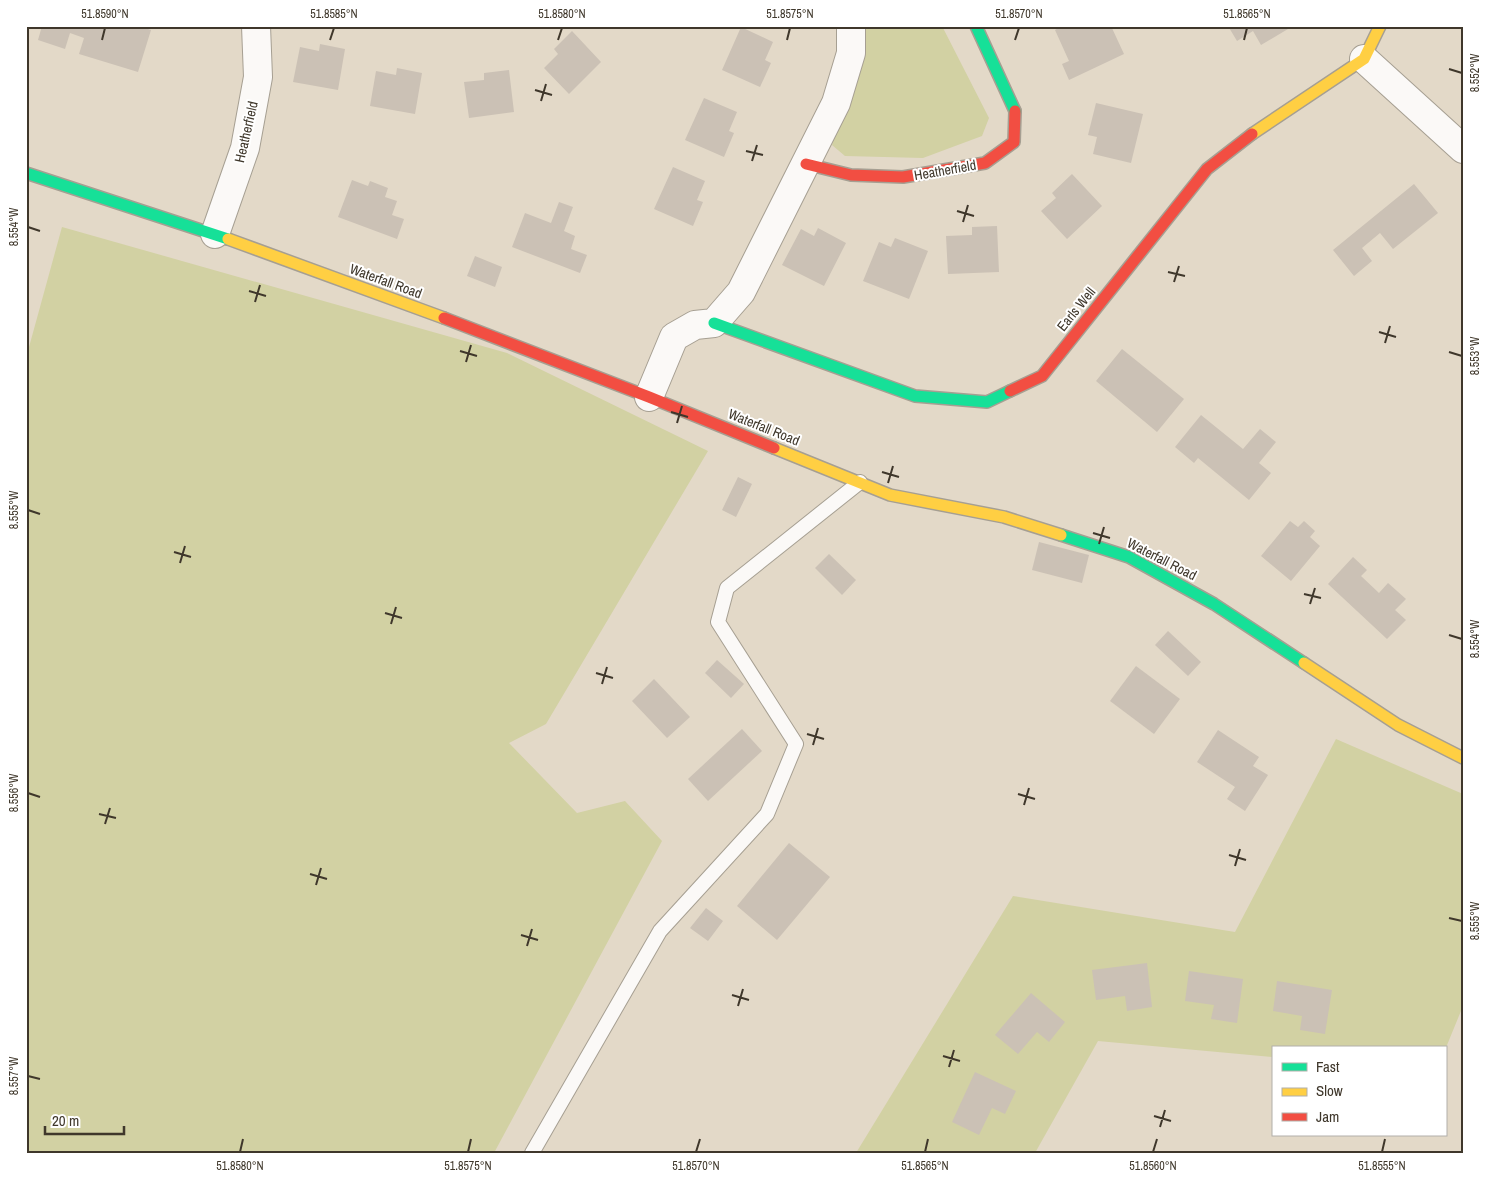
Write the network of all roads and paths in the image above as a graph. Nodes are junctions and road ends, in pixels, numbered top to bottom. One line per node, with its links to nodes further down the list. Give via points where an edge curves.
1 (256, 26): 9 (street, Heatherfield, via 258,77 245,148)
2 (850, 26): 7 (street, via 851,53 836,104)
3 (976, 26): 7 (street, Heatherfield, via 1016,114 1014,142 985,163 903,177 851,175)
4 (1380, 26): 5 (street)
5 (1364, 59): 6 (street); 10 (street, Earls Well, via 1254,132 1207,169 1042,376 987,402 916,396)
6 (1463, 148)
7 (806, 164): 10 (street, via 741,292)
8 (26, 173): 9 (street, Waterfall Road)
9 (215, 234): 11 (street, Waterfall Road)
10 (714, 323): 11 (street, via 695,325 674,337)
11 (649, 397): 12 (street, Waterfall Road)
12 (860, 482): 13 (street, Waterfall Road, via 890,495 1004,517 1129,557 1214,604 1398,725); 14 (lane, via 727,588 718,622 796,744 767,814 660,931)
13 (1463, 758)
14 (532, 1153)

